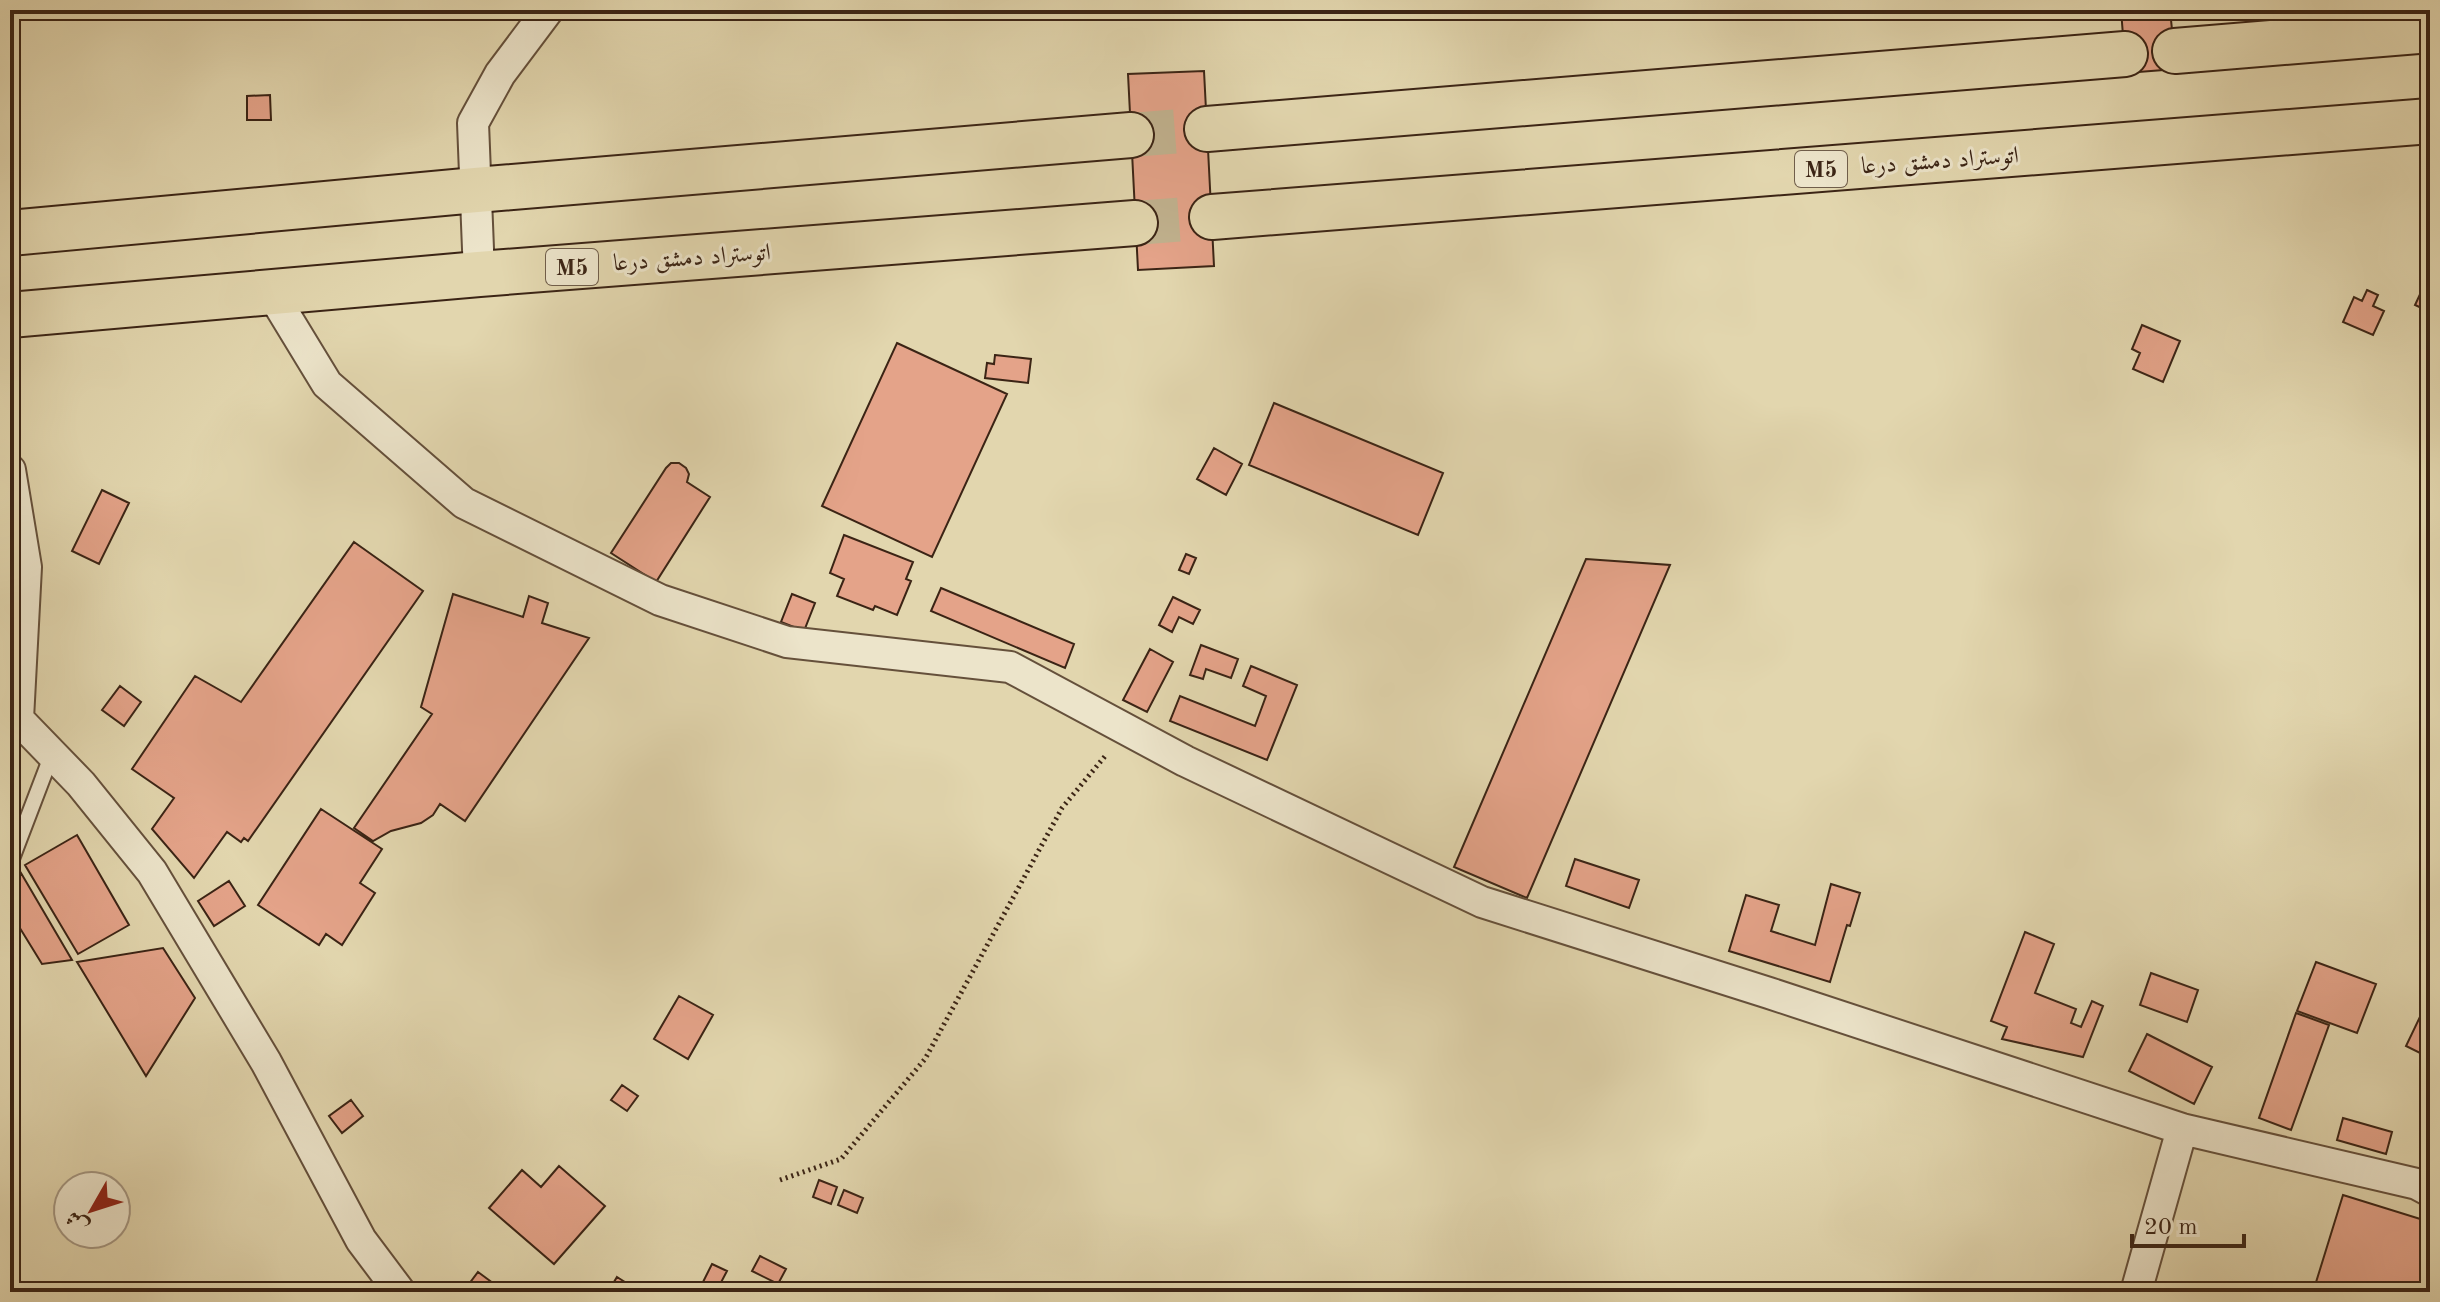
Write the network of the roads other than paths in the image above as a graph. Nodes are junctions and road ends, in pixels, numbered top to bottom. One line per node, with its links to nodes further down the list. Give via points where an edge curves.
1 (548, 10): 8 (street, via 500,74 473,123)
2 (2430, 30): 3 (highway)
3 (2175, 51)
4 (2125, 54): 6 (highway)
5 (2430, 121): 9 (highway, اتوستراد دمشق درعا / M5)
6 (1207, 129)
7 (1131, 135): 8 (highway)
8 (476, 190): 11 (highway); 12 (street)
9 (1212, 217)
10 (1135, 223): 12 (highway, اتوستراد دمشق درعا / M5)
11 (10, 233)
12 (479, 274): 13 (highway, اتوستراد دمشق درعا / M5)
13 (271, 292): 14 (highway, اتوستراد دمشق درعا / M5); 18 (street, via 327,384 464,503 660,600 787,642 1010,667 1185,761 1482,902)
14 (10, 315)
15 (10, 470): 16 (street, via 26,567 18,719)
16 (52, 754): 17 (lane); 20 (street, via 152,872 266,1062 361,1240)
17 (10, 864)
18 (2182, 1129): 19 (street); 21 (street)
19 (2430, 1191)
20 (400, 1292)
21 (2136, 1292)

